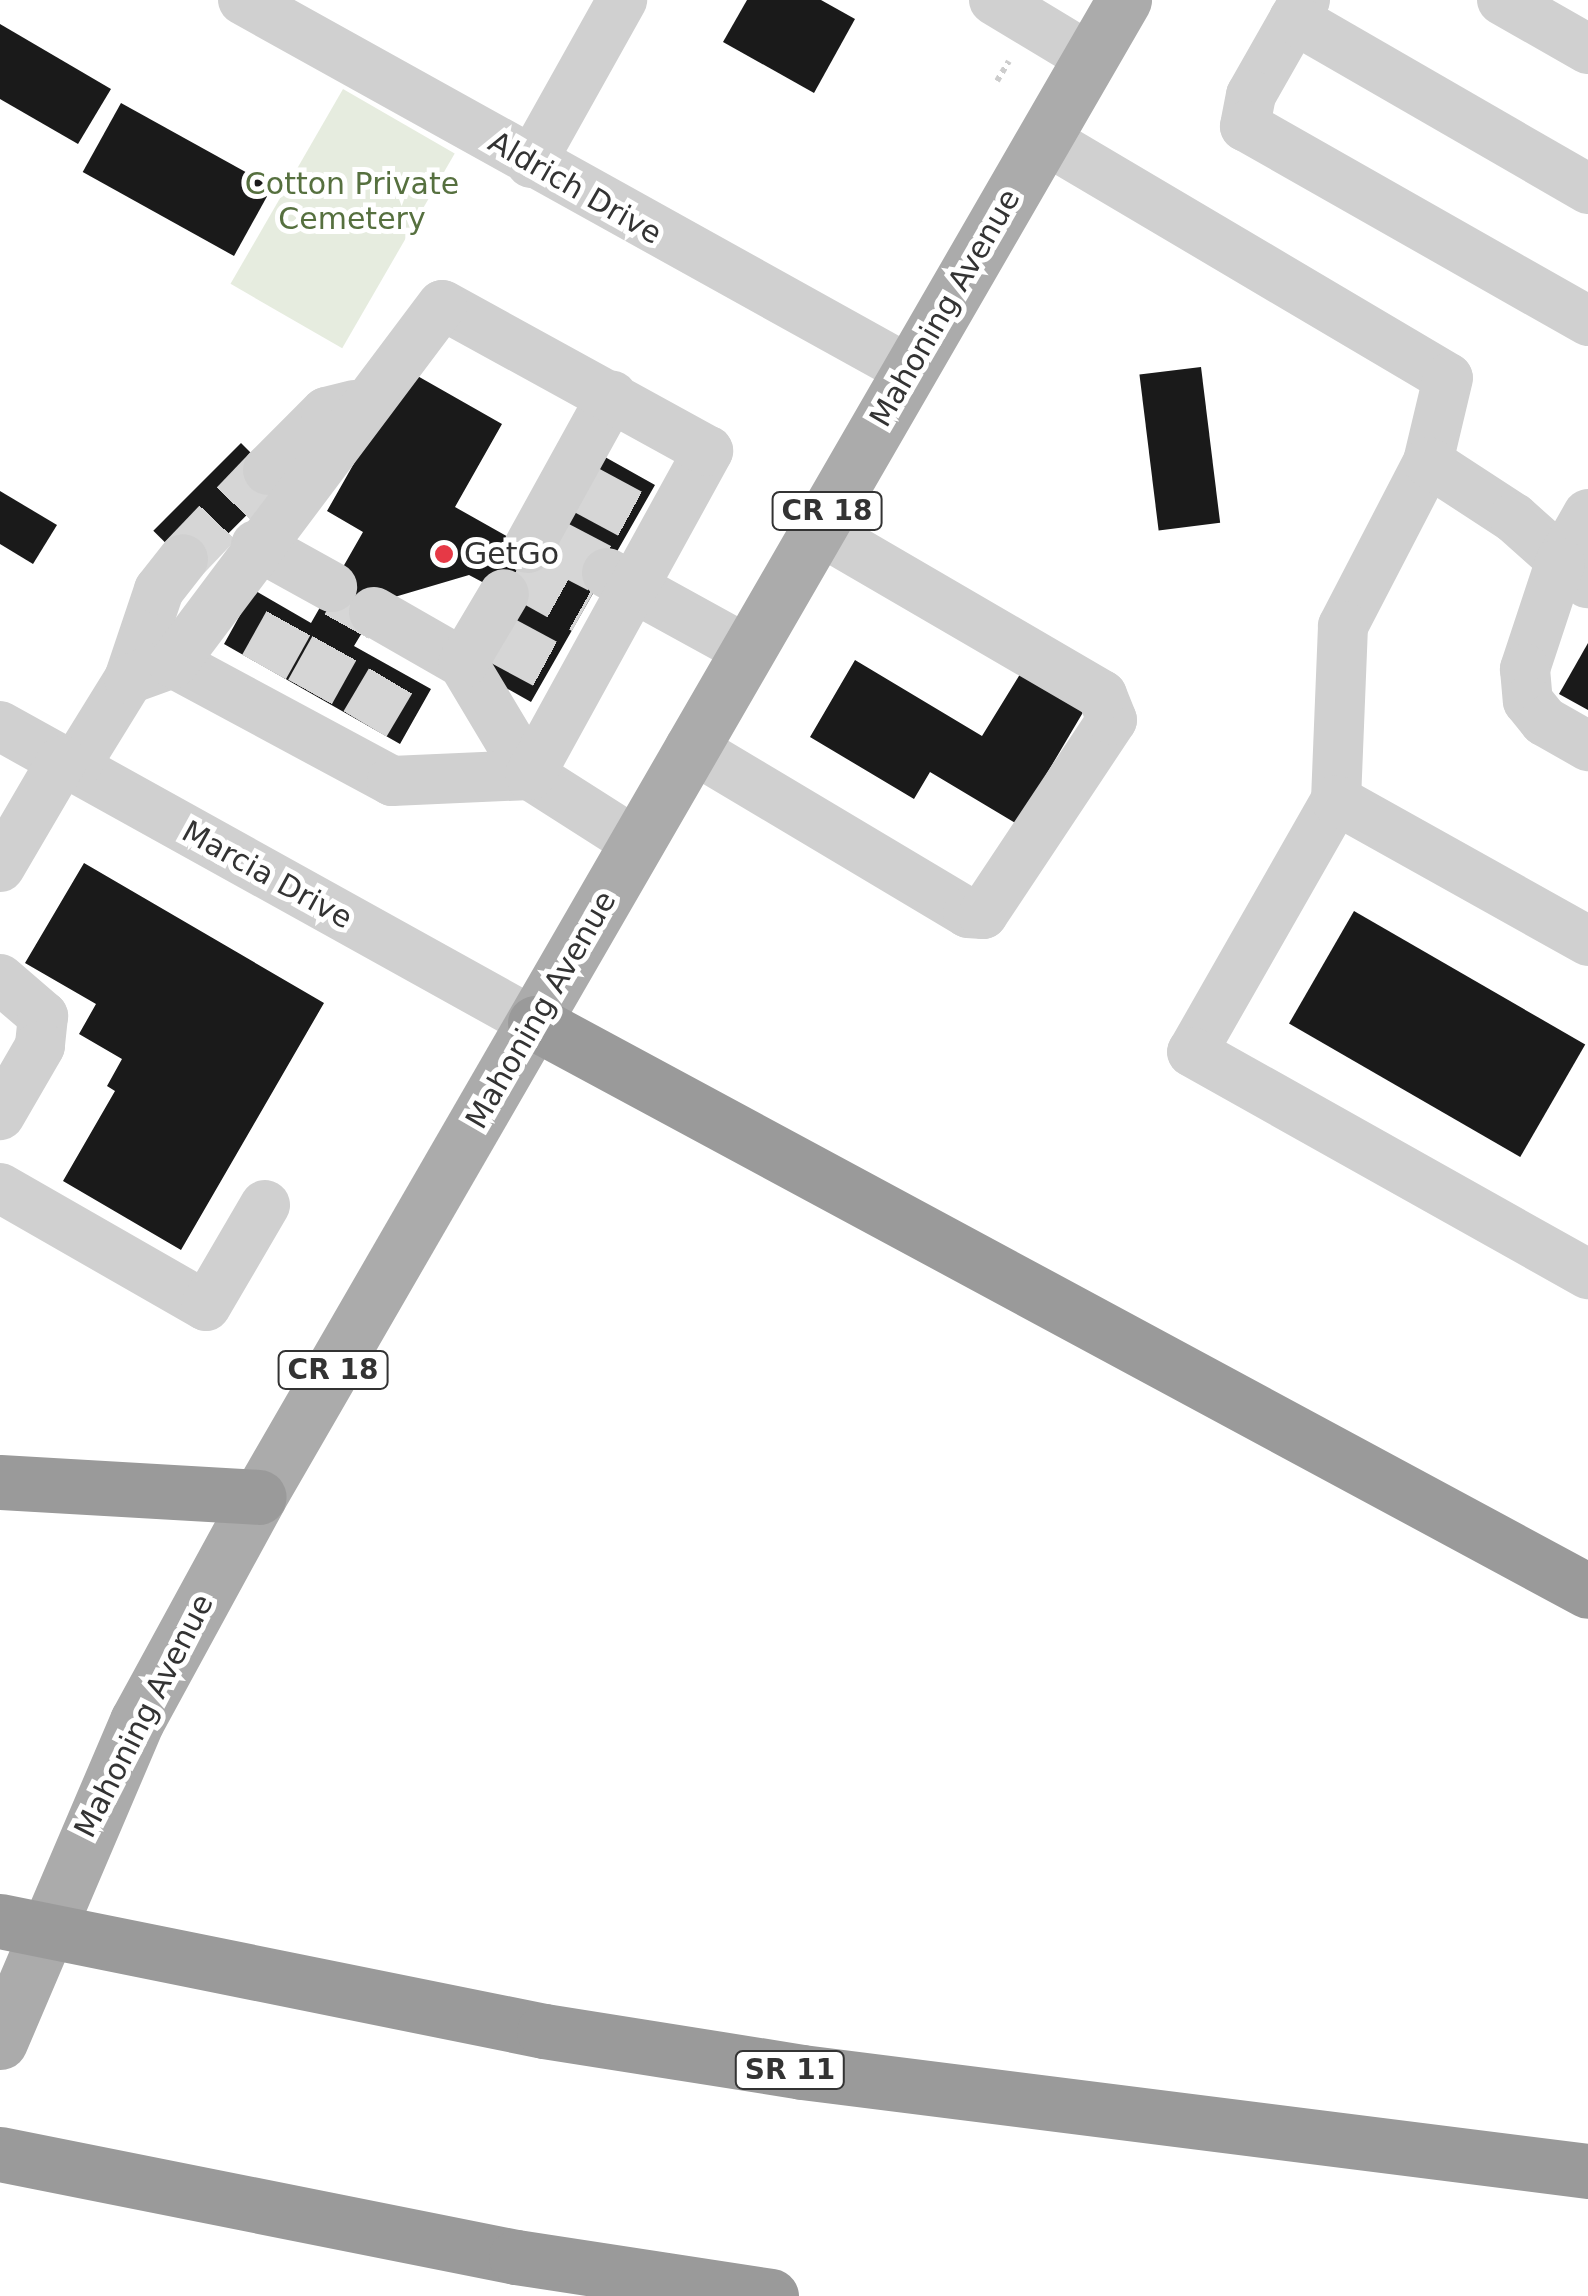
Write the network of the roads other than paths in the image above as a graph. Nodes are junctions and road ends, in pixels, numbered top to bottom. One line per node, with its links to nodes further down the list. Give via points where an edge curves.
1 (243, 0): 10 (street, Aldrich Drive)
2 (622, 0): 10 (street)
3 (994, 0): 8 (street)
4 (1124, 0): 8 (main road, Mahoning Avenue / CR 18)
5 (1502, 0): 7 (street)
6 (1299, 10): 11 (street); 12 (street, via 1251,95 1245,126)
7 (1588, 49)
8 (1090, 58): 9 (main road, Mahoning Avenue / CR 18)
9 (1044, 139): 13 (main road, Mahoning Avenue / CR 18); 16 (street, via 1448,378)
10 (530, 163): 13 (street, Aldrich Drive)
11 (1588, 189)
12 (1588, 321)
13 (910, 370): 19 (main road, Mahoning Avenue / CR 18)
14 (612, 396): 15 (street, via 442,305); 20 (street, via 576,485); 25 (street, via 708,451 650,526)
15 (368, 401): 17 (street, via 326,412); 21 (street)
16 (1428, 462): 23 (street, via 1514,518); 34 (street, via 1343,626)
17 (268, 470)
18 (1588, 514): 23 (street)
19 (817, 529): 27 (main road, Mahoning Avenue / CR 18); 30 (street, via 1102,695 1112,720 983,914 968,913)
20 (539, 543)
21 (256, 545): 24 (street); 28 (street)
22 (183, 560): 28 (street, via 160,590)
23 (1574, 573): 31 (street, via 1528,654 1528,700 1544,722)
24 (313, 593)
25 (609, 598): 27 (street); 33 (street, via 565,677)
26 (374, 612): 33 (street, via 408,654 488,632)
27 (747, 650): 30 (main road, Mahoning Avenue / CR 18)
28 (151, 671): 32 (street); 33 (street, via 255,684 356,740 392,780)
29 (0, 726): 32 (street, Marcia Drive)
30 (690, 746): 35 (main road, Mahoning Avenue / CR 18)
31 (1588, 746)
32 (68, 764): 36 (street); 39 (street, Marcia Drive)
33 (530, 775): 35 (street)
34 (1336, 800): 37 (street); 43 (street, via 1192,1052)
35 (635, 842): 39 (main road, Mahoning Avenue / CR 18)
36 (3, 856)
37 (1588, 941)
38 (0, 980): 40 (street, via 43,1016 40,1046)
39 (535, 1024): 45 (main road, Mahoning Avenue / CR 18); 46 (highway)
40 (0, 1115)
41 (0, 1188): 42 (street, via 206,1306)
42 (265, 1205)
43 (1588, 1274)
44 (0, 1482): 45 (highway)
45 (259, 1497): 48 (main road, Mahoning Avenue / CR 18, via 137,1721)
46 (1588, 1591)
47 (0, 1921): 50 (highway, SR 11, via 544,2031 746,2063)
48 (0, 2042)
49 (0, 2154): 51 (highway, via 516,2257)
50 (1588, 2171)
51 (771, 2296)

